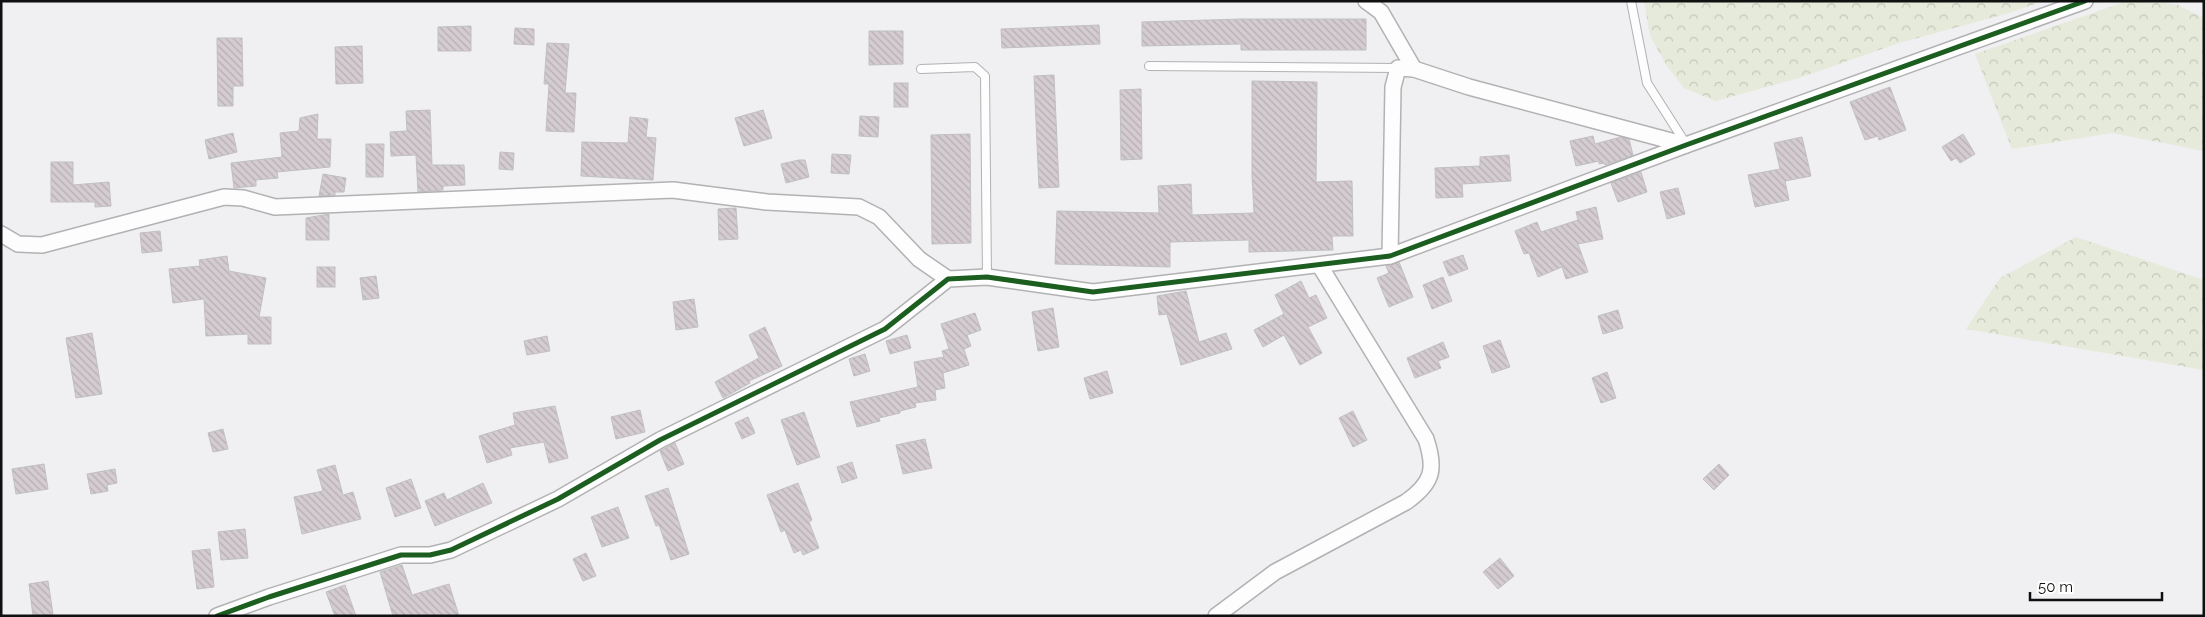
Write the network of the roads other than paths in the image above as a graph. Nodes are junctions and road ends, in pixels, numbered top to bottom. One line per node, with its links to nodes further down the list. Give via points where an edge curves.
1 (1366, 1): 7 (street, via 1381,12)
2 (1631, 1): 8 (lane, via 1647,83)
3 (2086, 1): 8 (street)
4 (1149, 66): 5 (lane)
5 (1398, 68): 7 (street); 10 (street, via 1393,87)
6 (921, 69): 12 (lane, via 974,67 985,76)
7 (1414, 69): 8 (street, via 1469,87)
8 (1686, 145): 10 (street)
9 (1, 234): 13 (street, via 18,244 42,245 224,197 243,198 275,207 674,190 767,202 859,207 879,217 919,259)
10 (1390, 256): 11 (street)
11 (1320, 266): 12 (street, via 1094,292); 15 (street, via 1426,438 1432,456 1432,470 1418,494 1275,572)
12 (987, 277): 13 (street)
13 (948, 279): 14 (street, via 885,329 660,440 558,499 451,550 430,555 401,555)
14 (217, 616)
15 (1216, 616)

